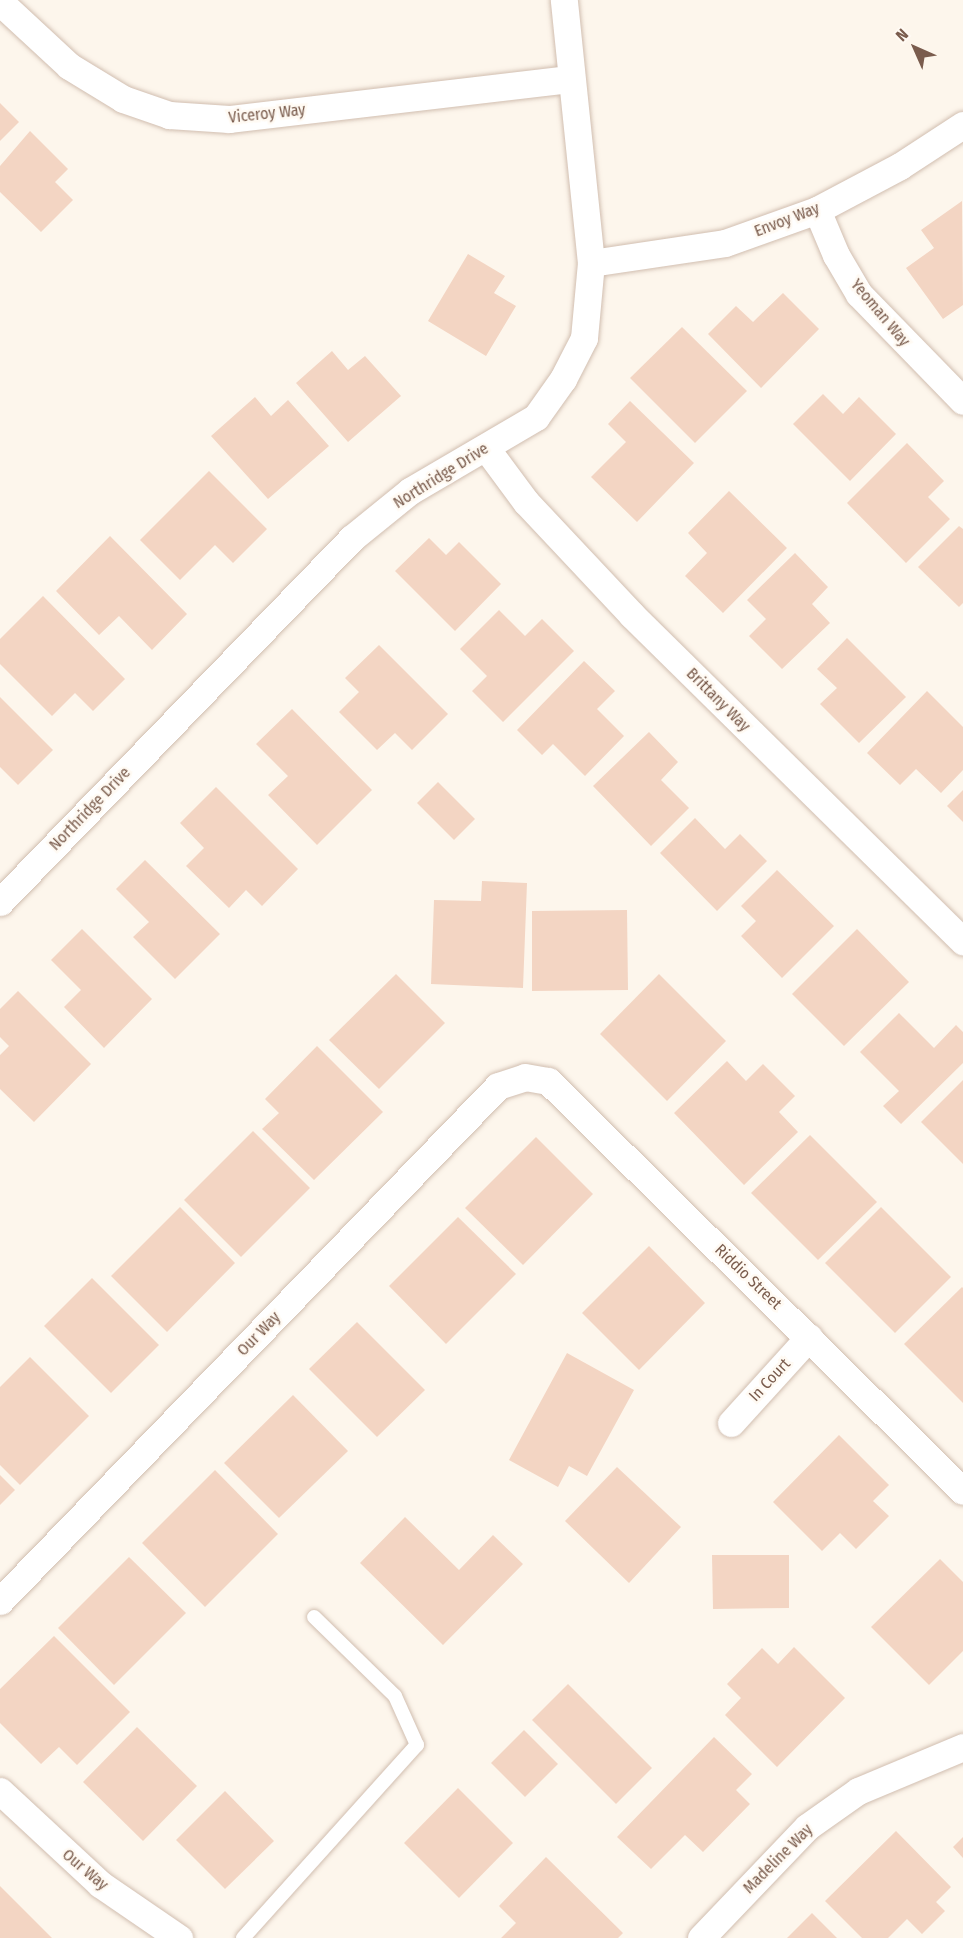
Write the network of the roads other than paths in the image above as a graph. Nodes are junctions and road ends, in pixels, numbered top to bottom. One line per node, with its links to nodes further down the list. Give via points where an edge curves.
1 (564, 0): 3 (street, Northridge Drive)
2 (0, 2): 3 (street, Viceroy Way, via 69,66 123,99 169,115 229,119)
3 (569, 80): 6 (street, Northridge Drive)
4 (963, 125): 5 (street, Envoy Way, via 900,166)
5 (817, 210): 6 (street, Envoy Way, via 726,243); 7 (street, Yeoman Way, via 836,255 860,294)
6 (591, 263): 8 (street, Northridge Drive, via 584,338 563,379 536,417)
7 (963, 401)
8 (486, 448): 9 (street, Northridge Drive, via 410,491 352,538); 10 (street, Brittany Way, via 526,502 632,615)
9 (0, 902)
10 (963, 941)
11 (525, 1077): 12 (street, Riddio Street, via 548,1081); 15 (street, Our Way, via 498,1086)
12 (809, 1337): 13 (street, In Court); 14 (street, Riddio Street)
13 (731, 1423)
14 (963, 1491)
15 (0, 1601)
16 (314, 1617): 20 (lane, via 395,1696 417,1745)
17 (963, 1747): 21 (street, Madeline Way, via 858,1791 807,1827)
18 (0, 1791): 19 (street, Our Way, via 100,1884)
19 (179, 1938)
20 (243, 1938)
21 (701, 1938)

